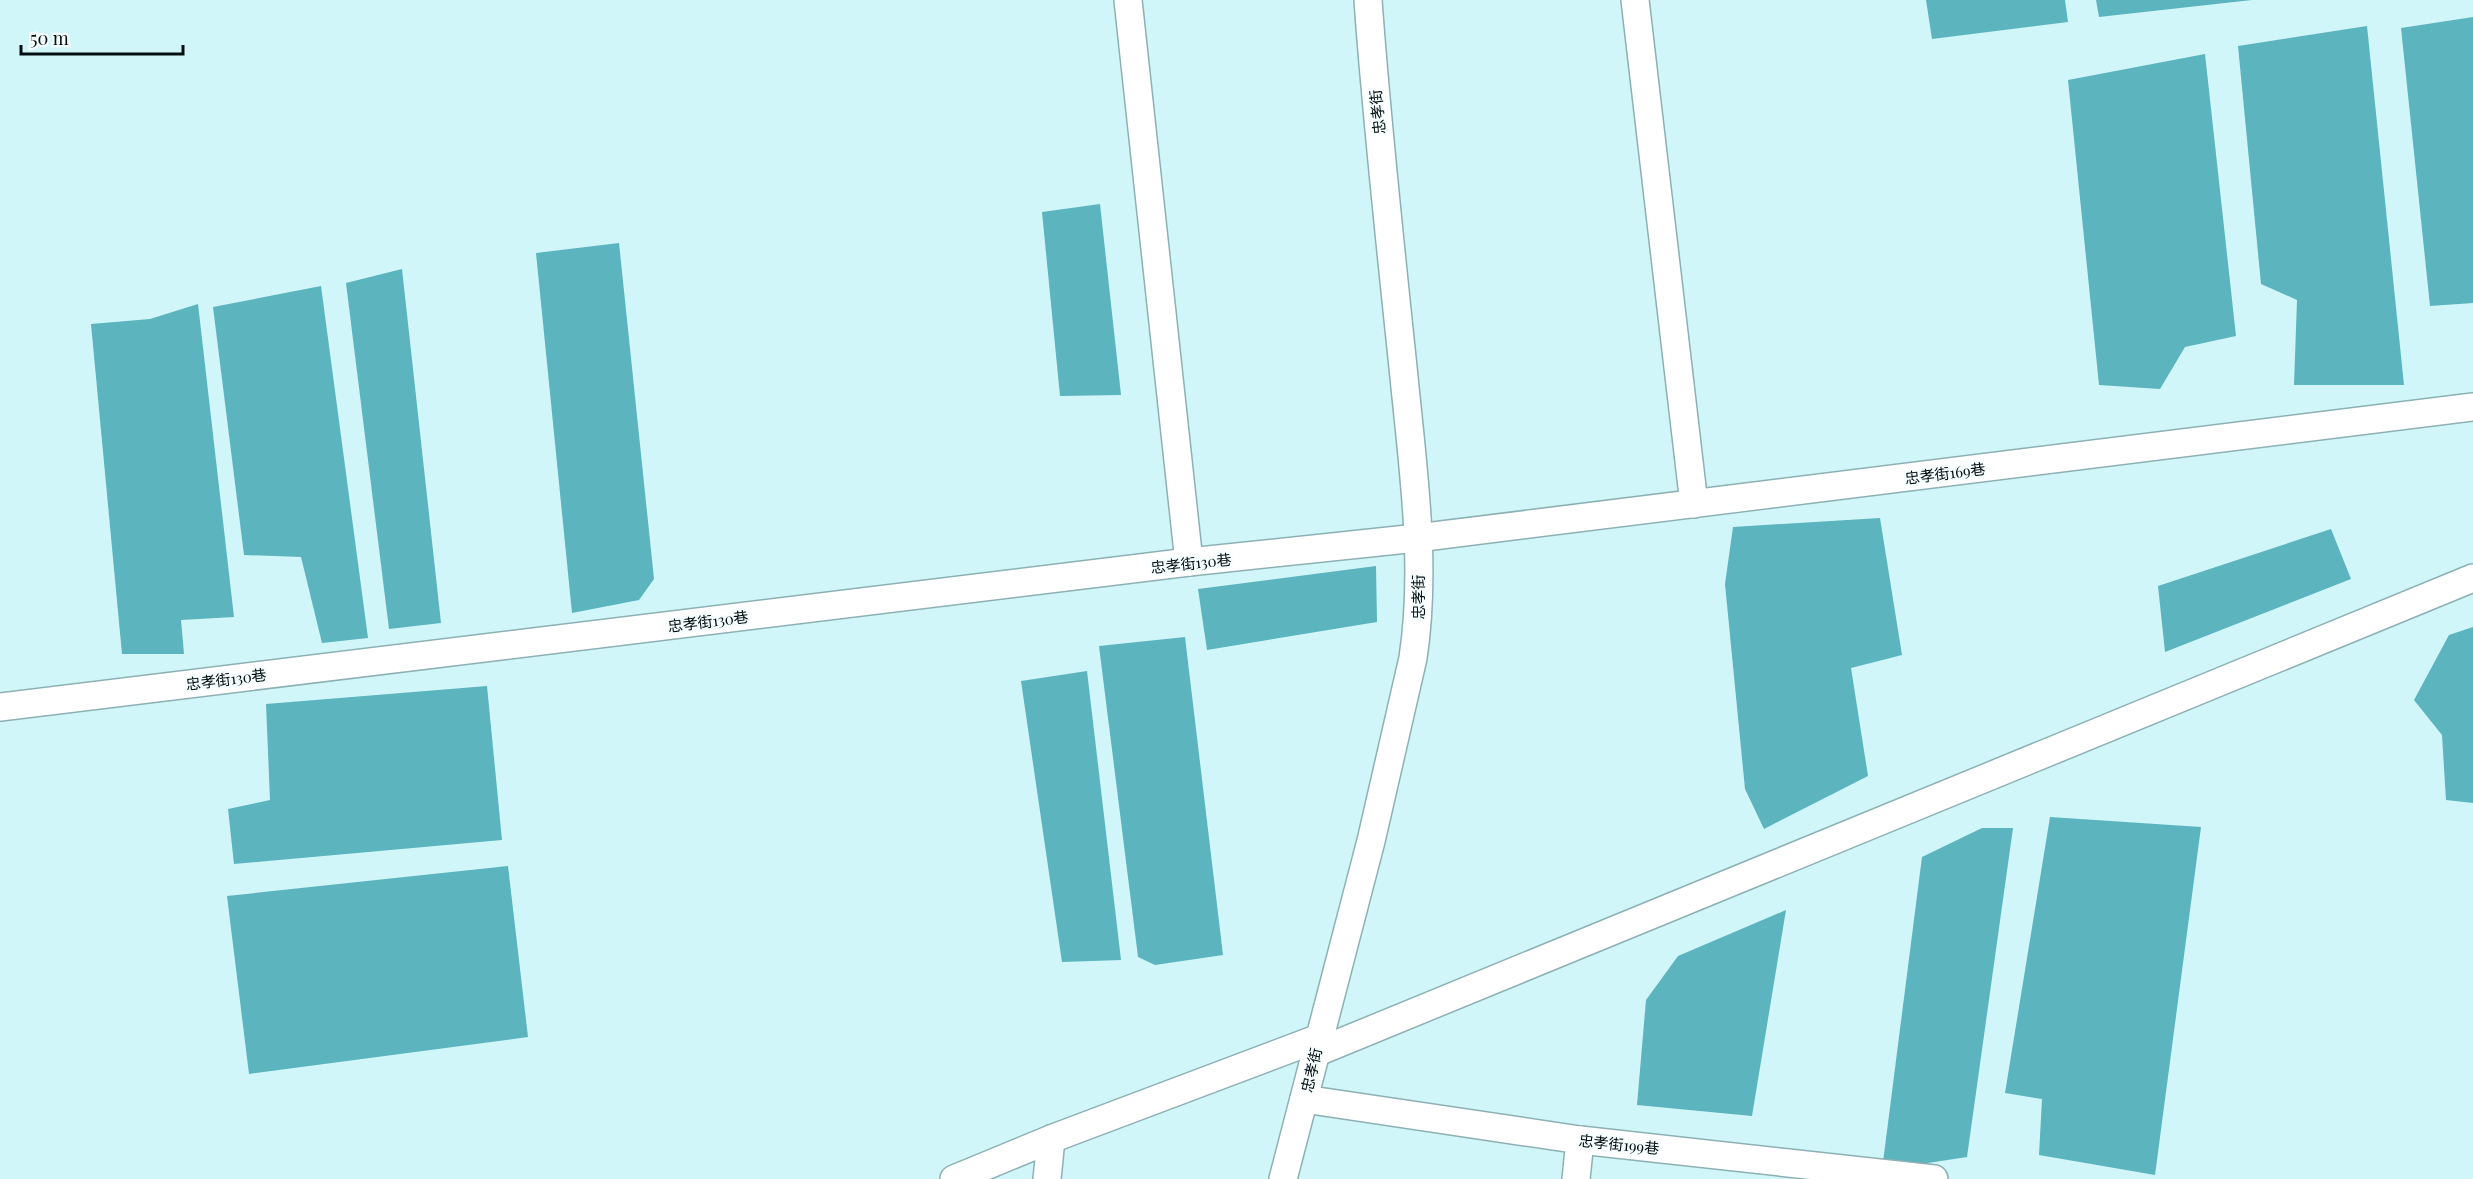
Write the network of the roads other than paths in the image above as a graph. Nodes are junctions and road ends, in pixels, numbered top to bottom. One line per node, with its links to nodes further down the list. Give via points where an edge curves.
1 (1128, 0): 7 (street)
2 (1368, 0): 6 (street, 忠孝街)
3 (1635, 0): 5 (street)
4 (2473, 407): 5 (street, 忠孝街169巷)
5 (1694, 504): 6 (street, 忠孝街169巷)
6 (1417, 538): 7 (street, 忠孝街130巷); 10 (street, 忠孝街, via 1418,630 1413,658 1371,841)
7 (1189, 562): 9 (street, 忠孝街130巷)
8 (2473, 578): 10 (street)
9 (0, 707)
10 (1317, 1046): 11 (street, 忠孝街); 12 (street)
11 (1304, 1099): 13 (street, 忠孝街199巷); 16 (street, 忠孝街)
12 (1051, 1139): 14 (street); 15 (street)
13 (1580, 1140): 17 (street); 18 (street, 忠孝街199巷)
14 (954, 1179)
15 (1047, 1179)
16 (1283, 1179)
17 (1576, 1179)
18 (1935, 1179)

